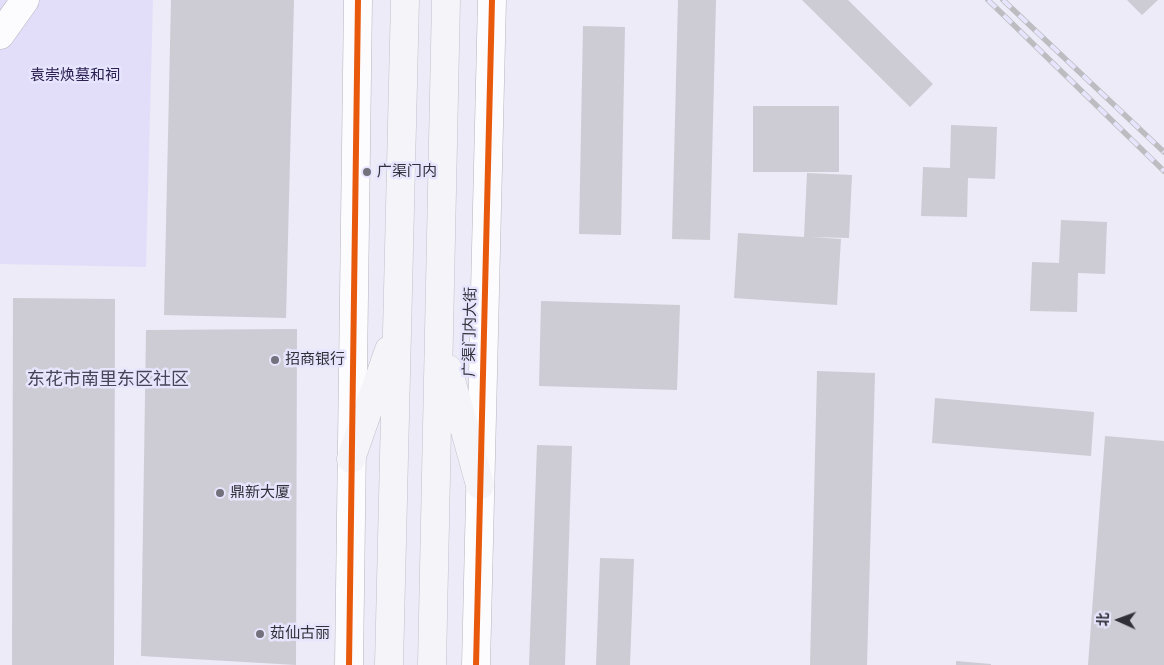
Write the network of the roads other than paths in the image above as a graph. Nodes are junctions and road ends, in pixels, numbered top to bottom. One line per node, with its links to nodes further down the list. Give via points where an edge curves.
1 (25, 0): 6 (street)
2 (358, 0): 9 (street)
3 (405, 0): 7 (main road)
4 (446, 0): 8 (main road, 广渠门内大街)
5 (492, 0): 10 (street, 广渠门内大街)
6 (0, 35)
7 (398, 325): 9 (main road); 12 (main road)
8 (440, 341): 10 (main road); 13 (main road, 广渠门内大街)
9 (351, 459): 11 (street)
10 (480, 485): 14 (street, 广渠门内大街)
11 (349, 665)
12 (389, 665)
13 (432, 665)
14 (476, 665)

